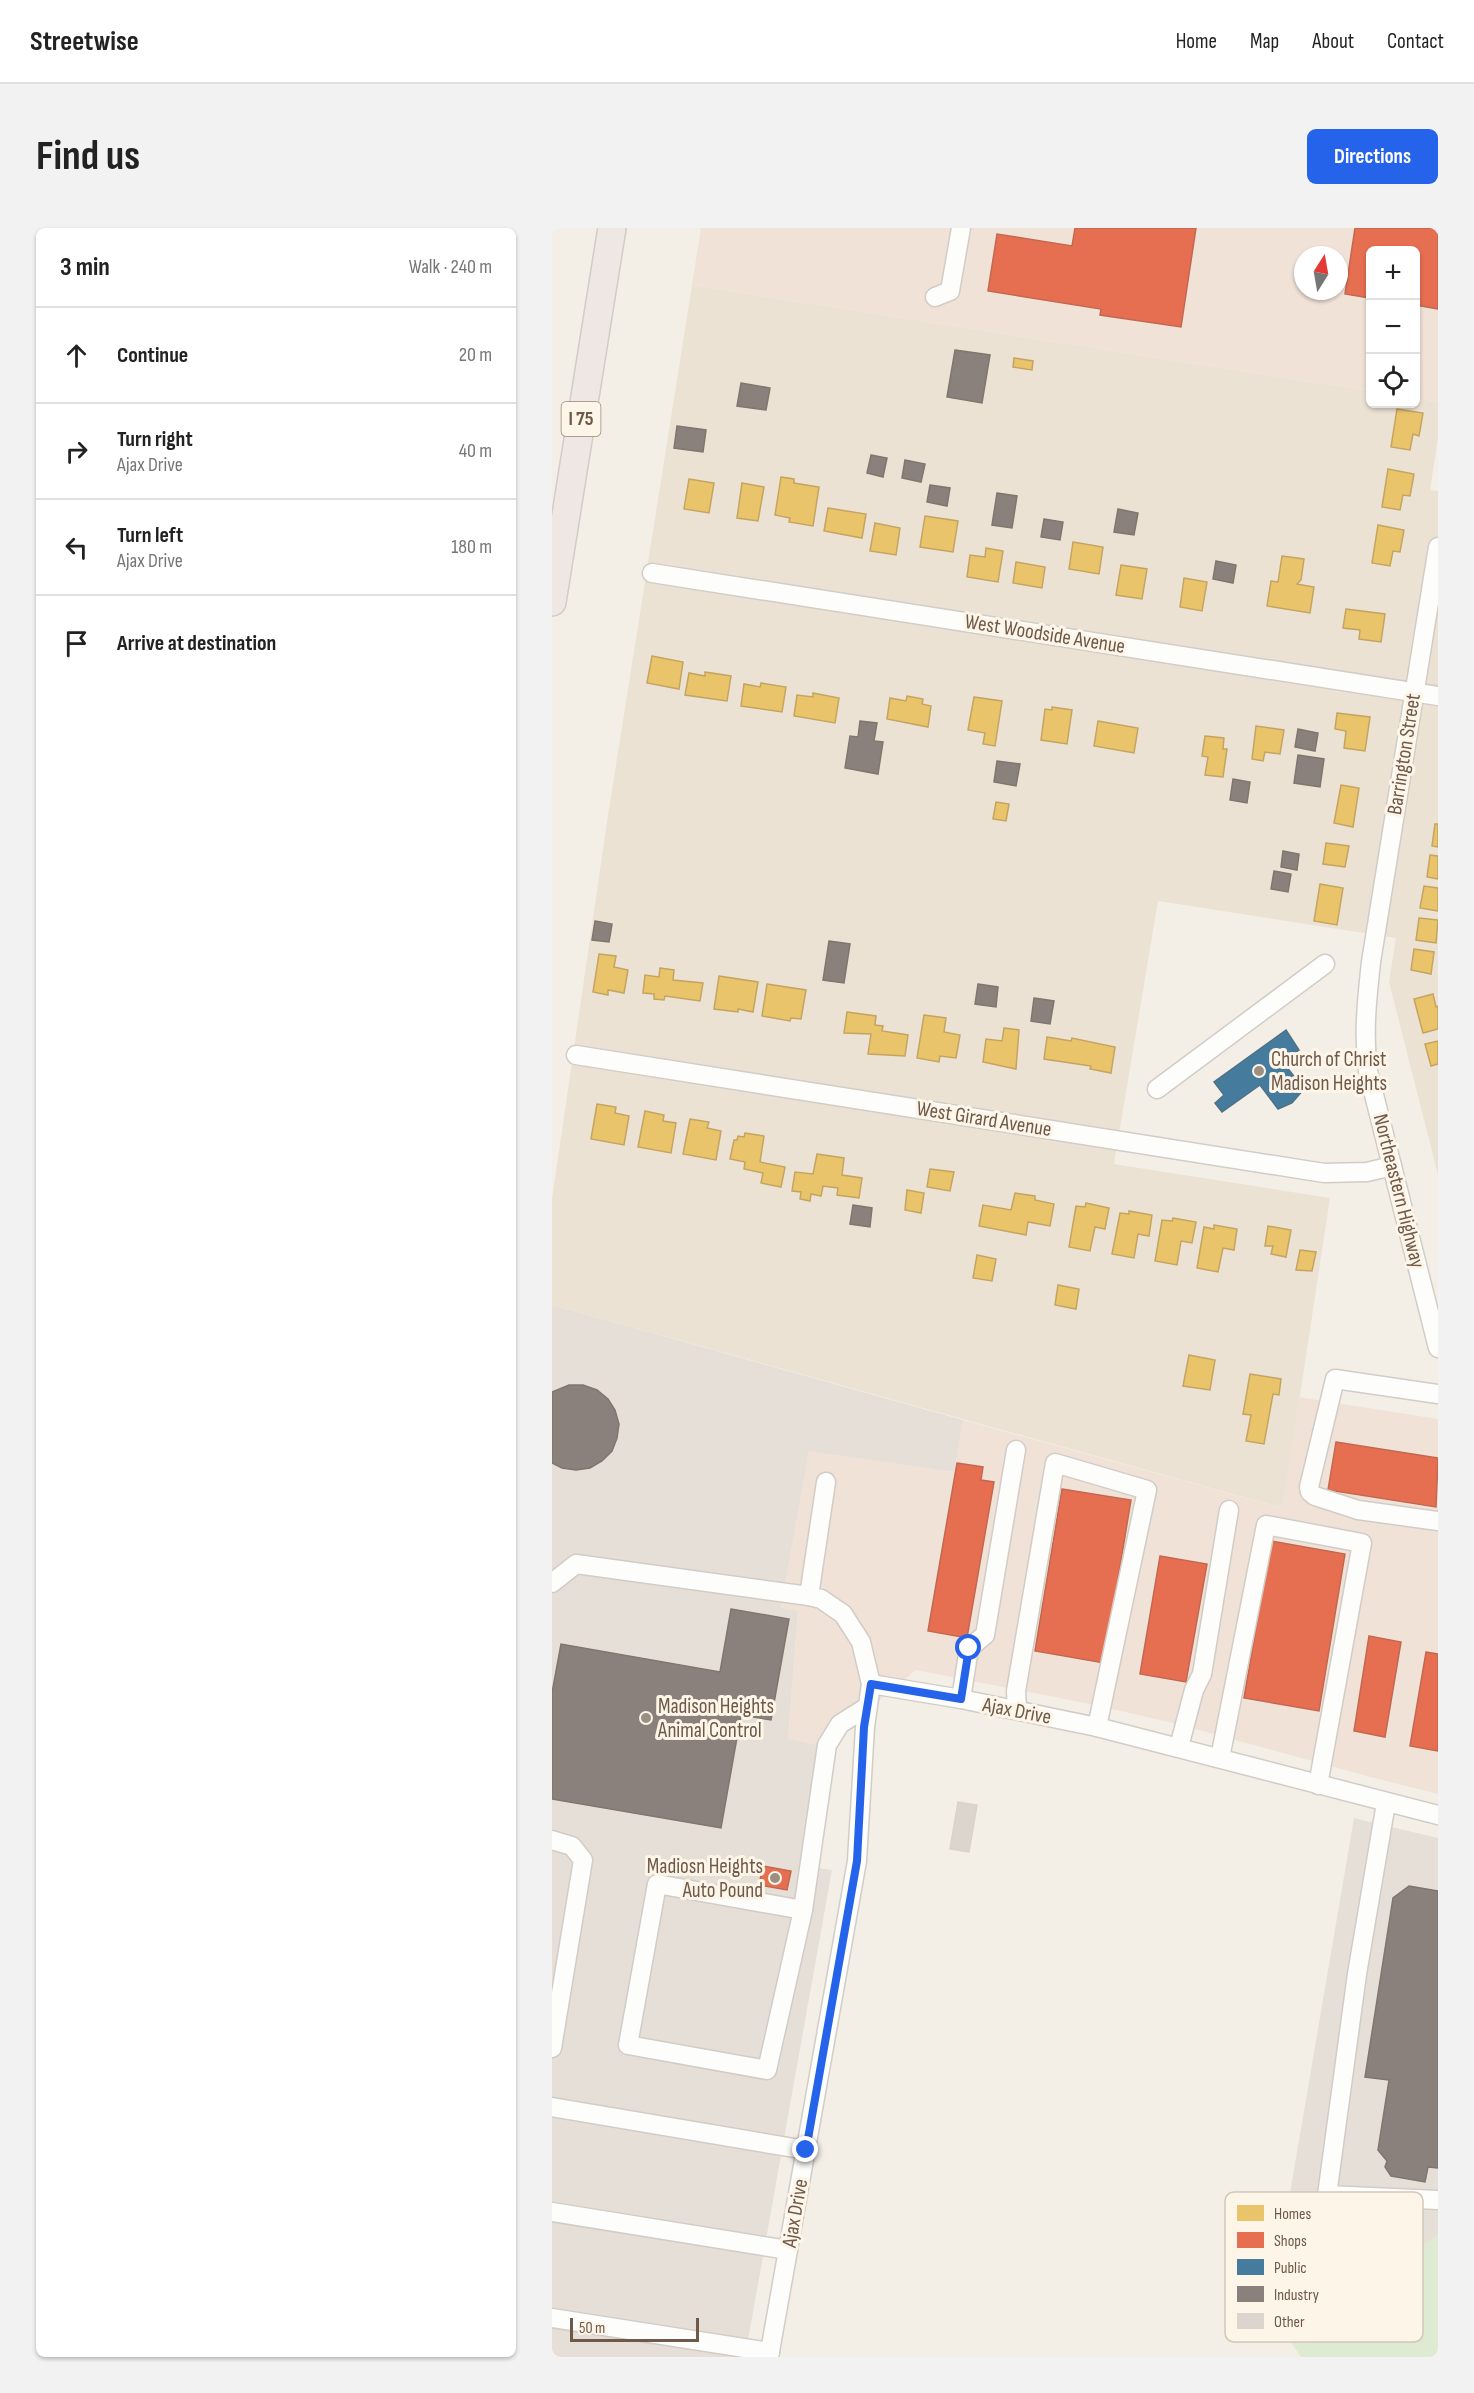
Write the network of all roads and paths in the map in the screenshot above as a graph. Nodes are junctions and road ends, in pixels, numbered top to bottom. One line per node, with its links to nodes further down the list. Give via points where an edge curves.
1 (612, 228): 6 (highway, I 75)
2 (961, 228): 3 (street, via 950,291)
3 (935, 297)
4 (1438, 547): 7 (street, Barrington Street)
5 (652, 573): 7 (street, West Woodside Avenue)
6 (552, 602)
7 (1414, 692): 8 (street, West Woodside Avenue); 9 (street, Barrington Street)
8 (1438, 696)
9 (1371, 962): 13 (street, Northeastern Highway, via 1364,1044)
10 (1325, 964): 12 (street)
11 (576, 1055): 13 (street, West Girard Avenue, via 1324,1173)
12 (1157, 1089)
13 (1392, 1166): 14 (street, Northeastern Highway)
14 (1438, 1348)
15 (1438, 1394): 19 (street, via 1335,1379 1309,1486 1315,1496 1358,1510)
16 (1016, 1450): 23 (street, via 985,1635 969,1648)
17 (826, 1482): 21 (street)
18 (1229, 1510): 27 (street, via 1202,1674)
19 (1438, 1521)
20 (552, 1583): 21 (street, via 576,1564)
21 (809, 1596): 22 (street, via 843,1614 861,1642)
22 (871, 1684): 23 (street, Ajax Drive); 24 (street, Ajax Drive)
23 (961, 1699): 25 (street, Ajax Drive)
24 (867, 1707): 33 (street, via 840,1724 827,1745); 36 (street, Ajax Drive, via 857,1861)
25 (1017, 1710): 26 (street, Ajax Drive); 26 (street, via 1016,1691 1055,1463 1146,1490)
26 (1097, 1727): 27 (street, Ajax Drive)
27 (1179, 1746): 28 (street, Ajax Drive)
28 (1220, 1758): 29 (street, Ajax Drive); 29 (street, via 1266,1525 1362,1543)
29 (1318, 1785): 30 (street, Ajax Drive)
30 (1386, 1803): 31 (street, Ajax Drive); 37 (street, via 1357,1974)
31 (1438, 1815)
32 (552, 1840): 34 (street, via 572,1846 583,1860)
33 (803, 1910): 33 (street, via 657,1884 628,2045 768,2070)
34 (552, 2049)
35 (552, 2107): 36 (street)
36 (806, 2150): 41 (street, Ajax Drive)
37 (1327, 2192)
38 (1423, 2199): 39 (street)
39 (1438, 2200)
40 (552, 2212): 41 (street)
41 (788, 2250): 43 (street, Ajax Drive)
42 (552, 2318): 43 (street)
43 (770, 2354)

